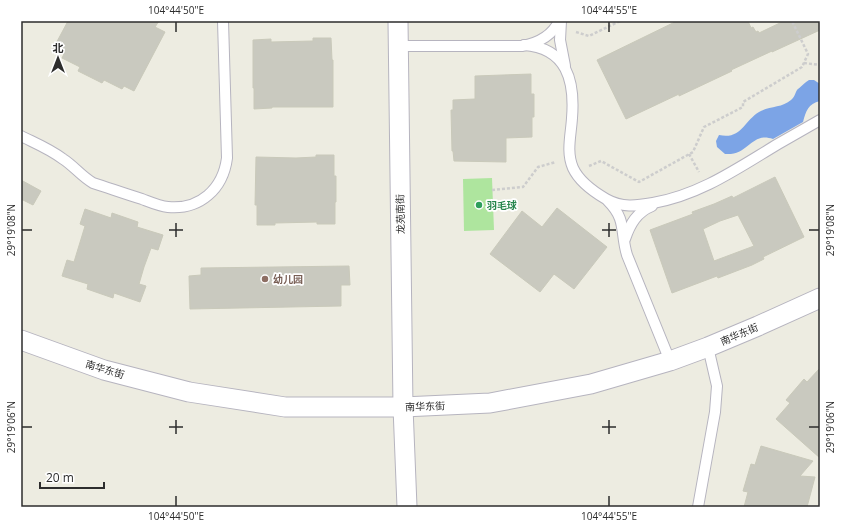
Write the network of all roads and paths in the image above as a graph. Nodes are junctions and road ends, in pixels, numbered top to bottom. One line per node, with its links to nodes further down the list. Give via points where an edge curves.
1 (223, 21): 13 (lane, via 227,158 221,179 201,201 183,207 168,207 93,183 56,154)
2 (398, 21): 7 (street, 龙苑南街)
3 (560, 21): 6 (lane); 8 (lane, via 546,37)
4 (620, 21): 6 (path, via 589,36 573,31)
5 (792, 21): 9 (path, via 808,54)
6 (560, 32): 11 (lane)
7 (398, 46): 8 (lane); 24 (street, 龙苑南街)
8 (524, 46): 11 (lane, via 538,47 551,53)
9 (804, 63): 10 (path); 15 (path, via 802,67 743,102 743,107 704,128 693,152 641,182 601,161)
10 (820, 65)
11 (567, 72): 14 (lane, via 572,96)
12 (820, 120): 18 (lane, via 717,180 688,194)
13 (21, 136)
14 (570, 159): 15 (lane); 16 (path, via 538,167 523,187)
15 (576, 173): 17 (lane, via 581,180)
16 (492, 190)
17 (607, 199): 18 (lane, via 631,206); 19 (lane, via 620,217)
18 (664, 201): 19 (lane, via 636,217)
19 (624, 243): 23 (lane)
20 (820, 298): 22 (street, 南华东街)
21 (21, 340): 24 (street, 南华东街, via 104,370 189,392 285,406)
22 (708, 347): 23 (street, 南华东街); 26 (lane, via 717,386 715,412)
23 (670, 361): 24 (street, 南华东街, via 591,384 490,403)
24 (403, 407): 25 (street, 龙苑南街)
25 (407, 507)
26 (698, 507)

